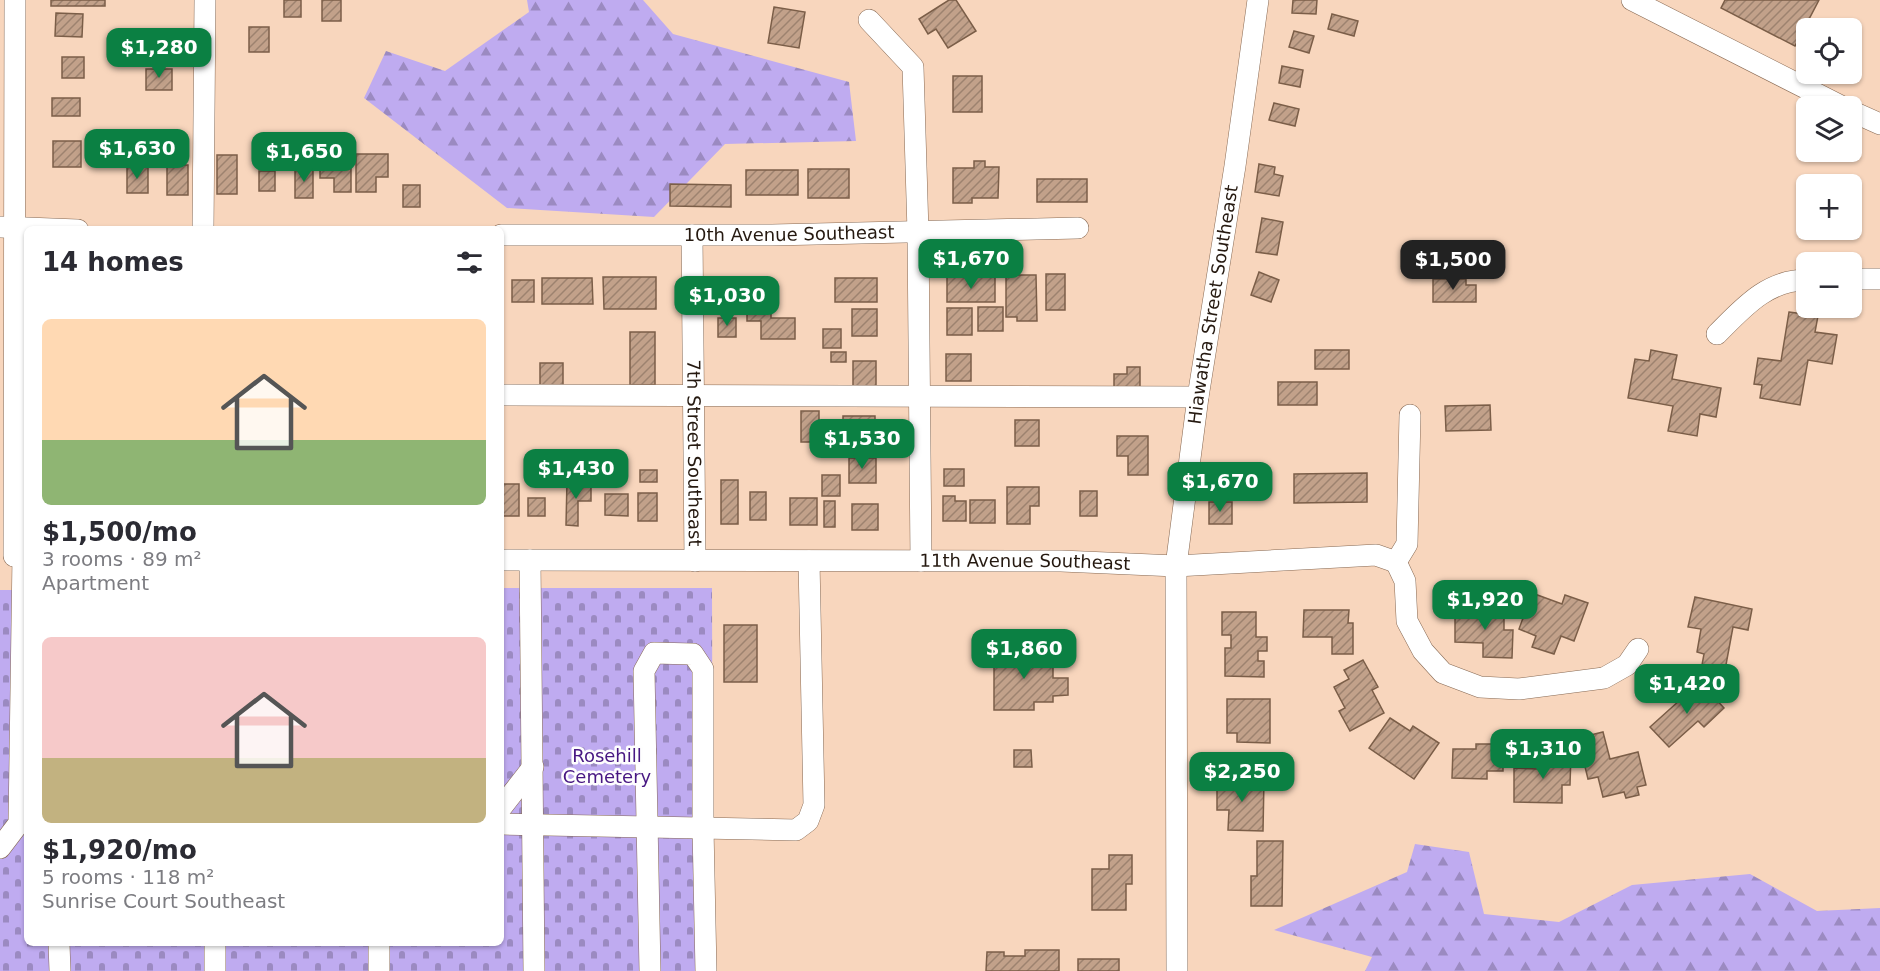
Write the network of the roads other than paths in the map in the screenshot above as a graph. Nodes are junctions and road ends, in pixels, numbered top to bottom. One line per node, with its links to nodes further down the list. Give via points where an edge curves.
1 (15, 0): 6 (street)
2 (205, 0): 10 (street)
3 (1258, 0): 24 (street, Hiawatha Street Southeast)
4 (1632, 0): 7 (street)
5 (870, 20): 14 (street, via 914,67)
6 (7, 46): 11 (street)
7 (1821, 96)
8 (1862, 116): 9 (street)
9 (1880, 124)
10 (203, 226)
11 (7, 227): 12 (street); 26 (street)
12 (24, 228)
13 (1078, 228): 14 (street, 10th Avenue Southeast)
14 (918, 232): 16 (street, 10th Avenue Southeast); 23 (street)
15 (504, 235): 16 (street, 10th Avenue Southeast)
16 (692, 235): 22 (street, 7th Street Southeast)
17 (1862, 279): 18 (street)
18 (1880, 279)
19 (1796, 280): 20 (street, via 1757,295)
20 (1717, 334)
21 (504, 395): 22 (street)
22 (694, 396): 23 (street); 29 (street, 7th Street Southeast)
23 (920, 397): 24 (street); 31 (street)
24 (1198, 397): 33 (street, Hiawatha Street Southeast)
25 (1410, 415): 32 (street, via 1407,544)
26 (16, 556): 37 (street)
27 (504, 560): 28 (street, 11th Avenue Southeast)
28 (530, 560): 29 (street, 11th Avenue Southeast); 35 (street)
29 (695, 561): 30 (street, 11th Avenue Southeast)
30 (809, 561): 31 (street, 11th Avenue Southeast); 41 (street, via 814,805 808,821 796,830)
31 (921, 561): 33 (street, 11th Avenue Southeast)
32 (1396, 562): 33 (street, 11th Avenue Southeast, via 1376,555); 34 (street, via 1405,581 1407,621 1424,651 1443,673 1480,687 1519,689 1604,678 1627,665)
33 (1176, 566): 52 (street, Hiawatha Street Southeast)
34 (1638, 649)
35 (533, 767): 36 (street); 39 (street)
36 (504, 804)
37 (18, 824): 42 (street)
38 (504, 824): 39 (street)
39 (534, 824): 40 (street); 49 (street)
40 (647, 826): 41 (street); 41 (street, via 644,671 654,653 693,654 703,669); 50 (street)
41 (703, 828): 51 (street)
42 (0, 848)
43 (59, 946): 46 (street)
44 (215, 946): 47 (street)
45 (379, 946): 48 (street)
46 (60, 971)
47 (215, 971)
48 (379, 971)
49 (534, 971)
50 (650, 971)
51 (706, 971)
52 (1177, 971)

